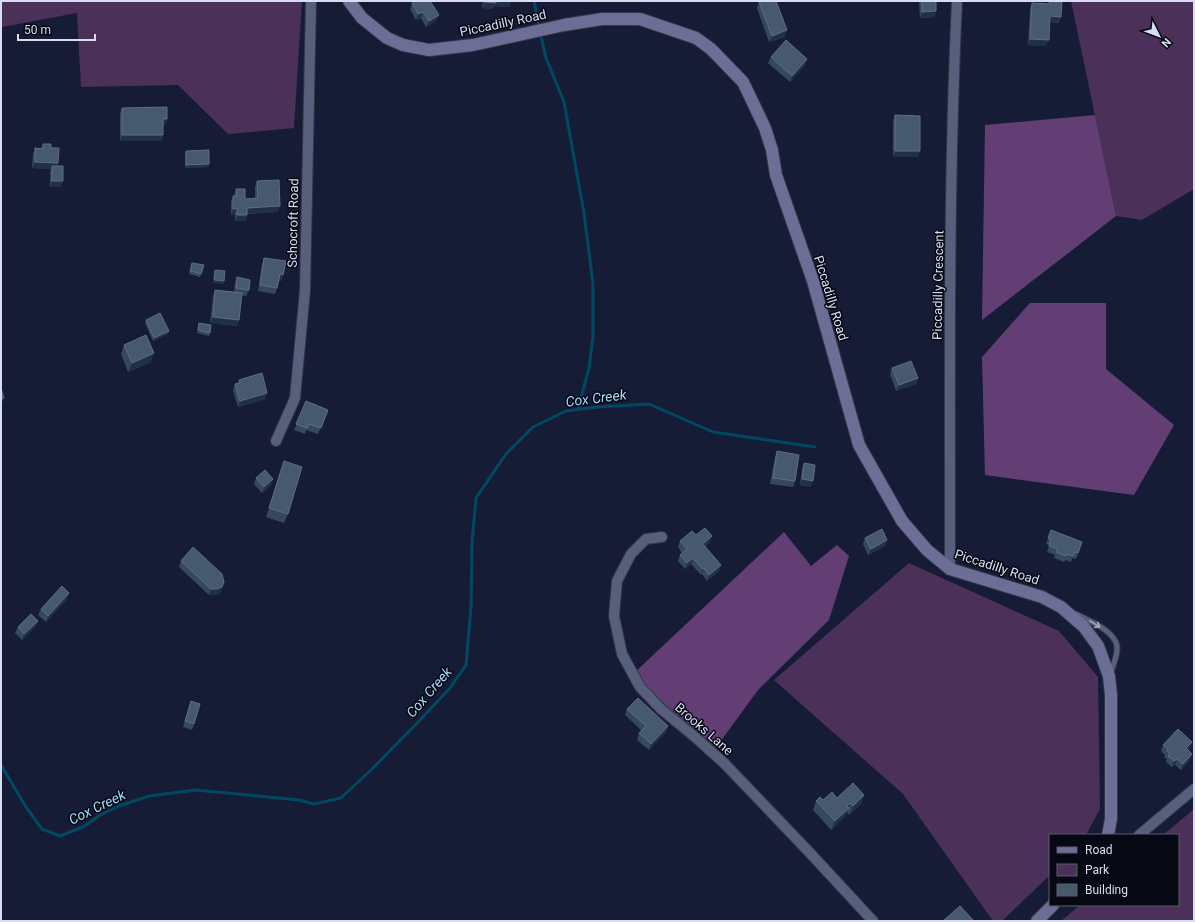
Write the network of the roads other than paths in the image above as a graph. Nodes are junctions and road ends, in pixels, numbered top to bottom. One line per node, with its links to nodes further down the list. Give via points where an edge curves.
1 (311, 1): 4 (street, Schocroft Road, via 305,290 295,398)
2 (349, 1): 6 (main road, Piccadilly Road, via 362,18 387,38 403,45 429,50 473,45 602,19 640,19 696,38 711,49 743,82 765,128 776,175 813,281 859,445 902,521 927,550)
3 (957, 1): 6 (street, Piccadilly Crescent, via 953,93)
4 (276, 441)
5 (662, 537): 13 (street, Brooks Lane, via 646,539 631,554 617,581 614,616 622,654 640,688 661,710 725,764)
6 (950, 569): 7 (main road, Piccadilly Road, via 1042,597)
7 (1061, 607): 8 (main road, Piccadilly Road, via 1084,627 1098,646); 8 (lane, one-way to 8, via 1093,622 1113,639 1117,653)
8 (1109, 676): 10 (main road, Piccadilly Road, via 1111,819)
9 (1194, 789): 11 (street)
10 (1108, 834)
11 (1140, 834)
12 (1052, 906): 14 (main road)
13 (873, 921)
14 (1037, 921)

